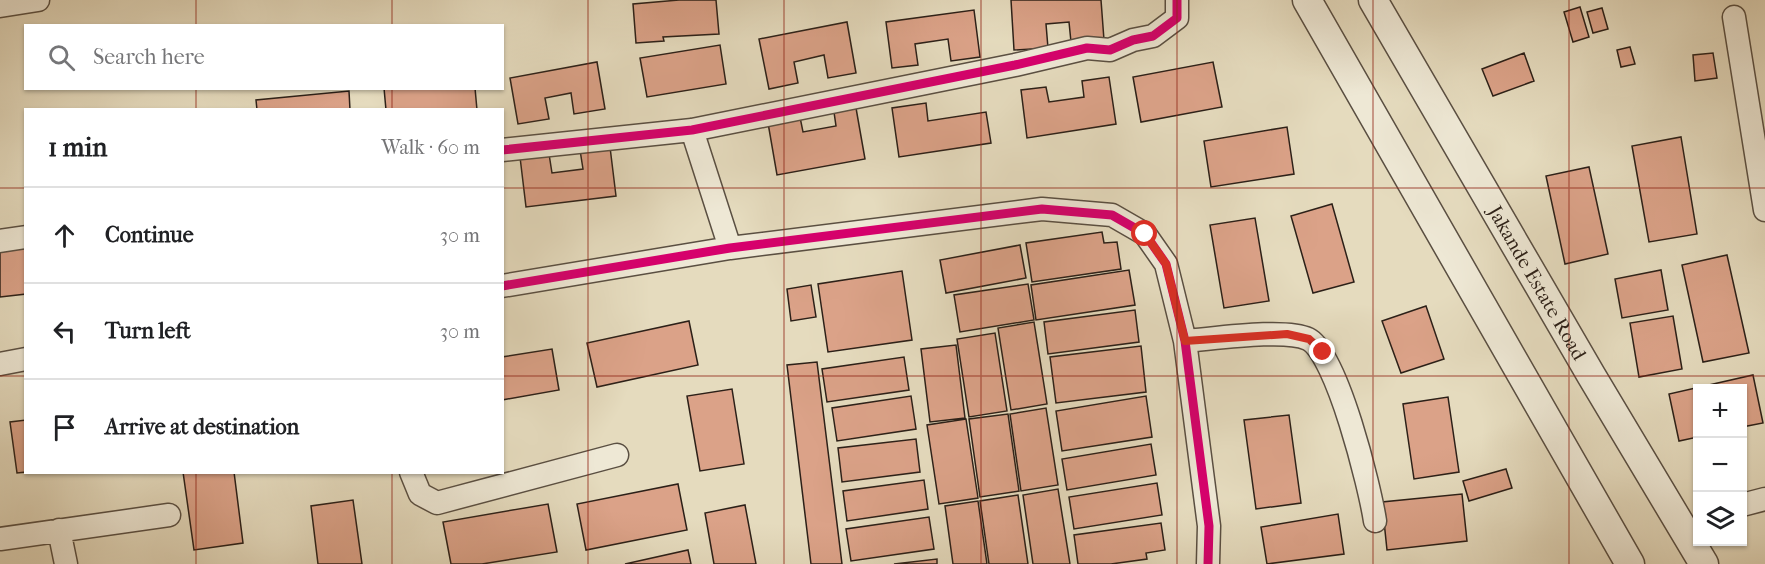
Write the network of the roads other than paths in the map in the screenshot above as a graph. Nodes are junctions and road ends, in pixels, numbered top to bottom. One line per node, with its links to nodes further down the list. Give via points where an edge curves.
1 (38, 0): 5 (street)
2 (1178, 0): 7 (street, via 1177,18 1154,36 1110,50 1086,48)
3 (1307, 0): 29 (street)
4 (1373, 0): 23 (street, Jakande Estate Road, via 1590,375)
5 (0, 6)
6 (1734, 17): 9 (street)
7 (692, 130): 8 (street); 13 (street)
8 (504, 150)
9 (1760, 156): 10 (street)
10 (1765, 210)
11 (24, 237): 12 (street)
12 (0, 241)
13 (730, 248): 14 (street); 15 (street, via 1042,209 1112,215 1145,234 1166,264)
14 (504, 286)
15 (1185, 341): 24 (street, via 1287,334 1309,339 1323,352 1360,455); 28 (street, via 1209,526)
16 (24, 359): 17 (street)
17 (0, 364)
18 (617, 455): 19 (street, via 437,503 420,495)
19 (412, 474)
20 (1765, 499): 21 (street)
21 (1747, 504)
22 (169, 515): 25 (street)
23 (1689, 520): 30 (street, Jakande Estate Road)
24 (1375, 521)
25 (59, 530): 26 (street); 27 (street)
26 (0, 539)
27 (66, 564)
28 (1208, 564)
29 (1630, 564)
30 (1704, 564)

